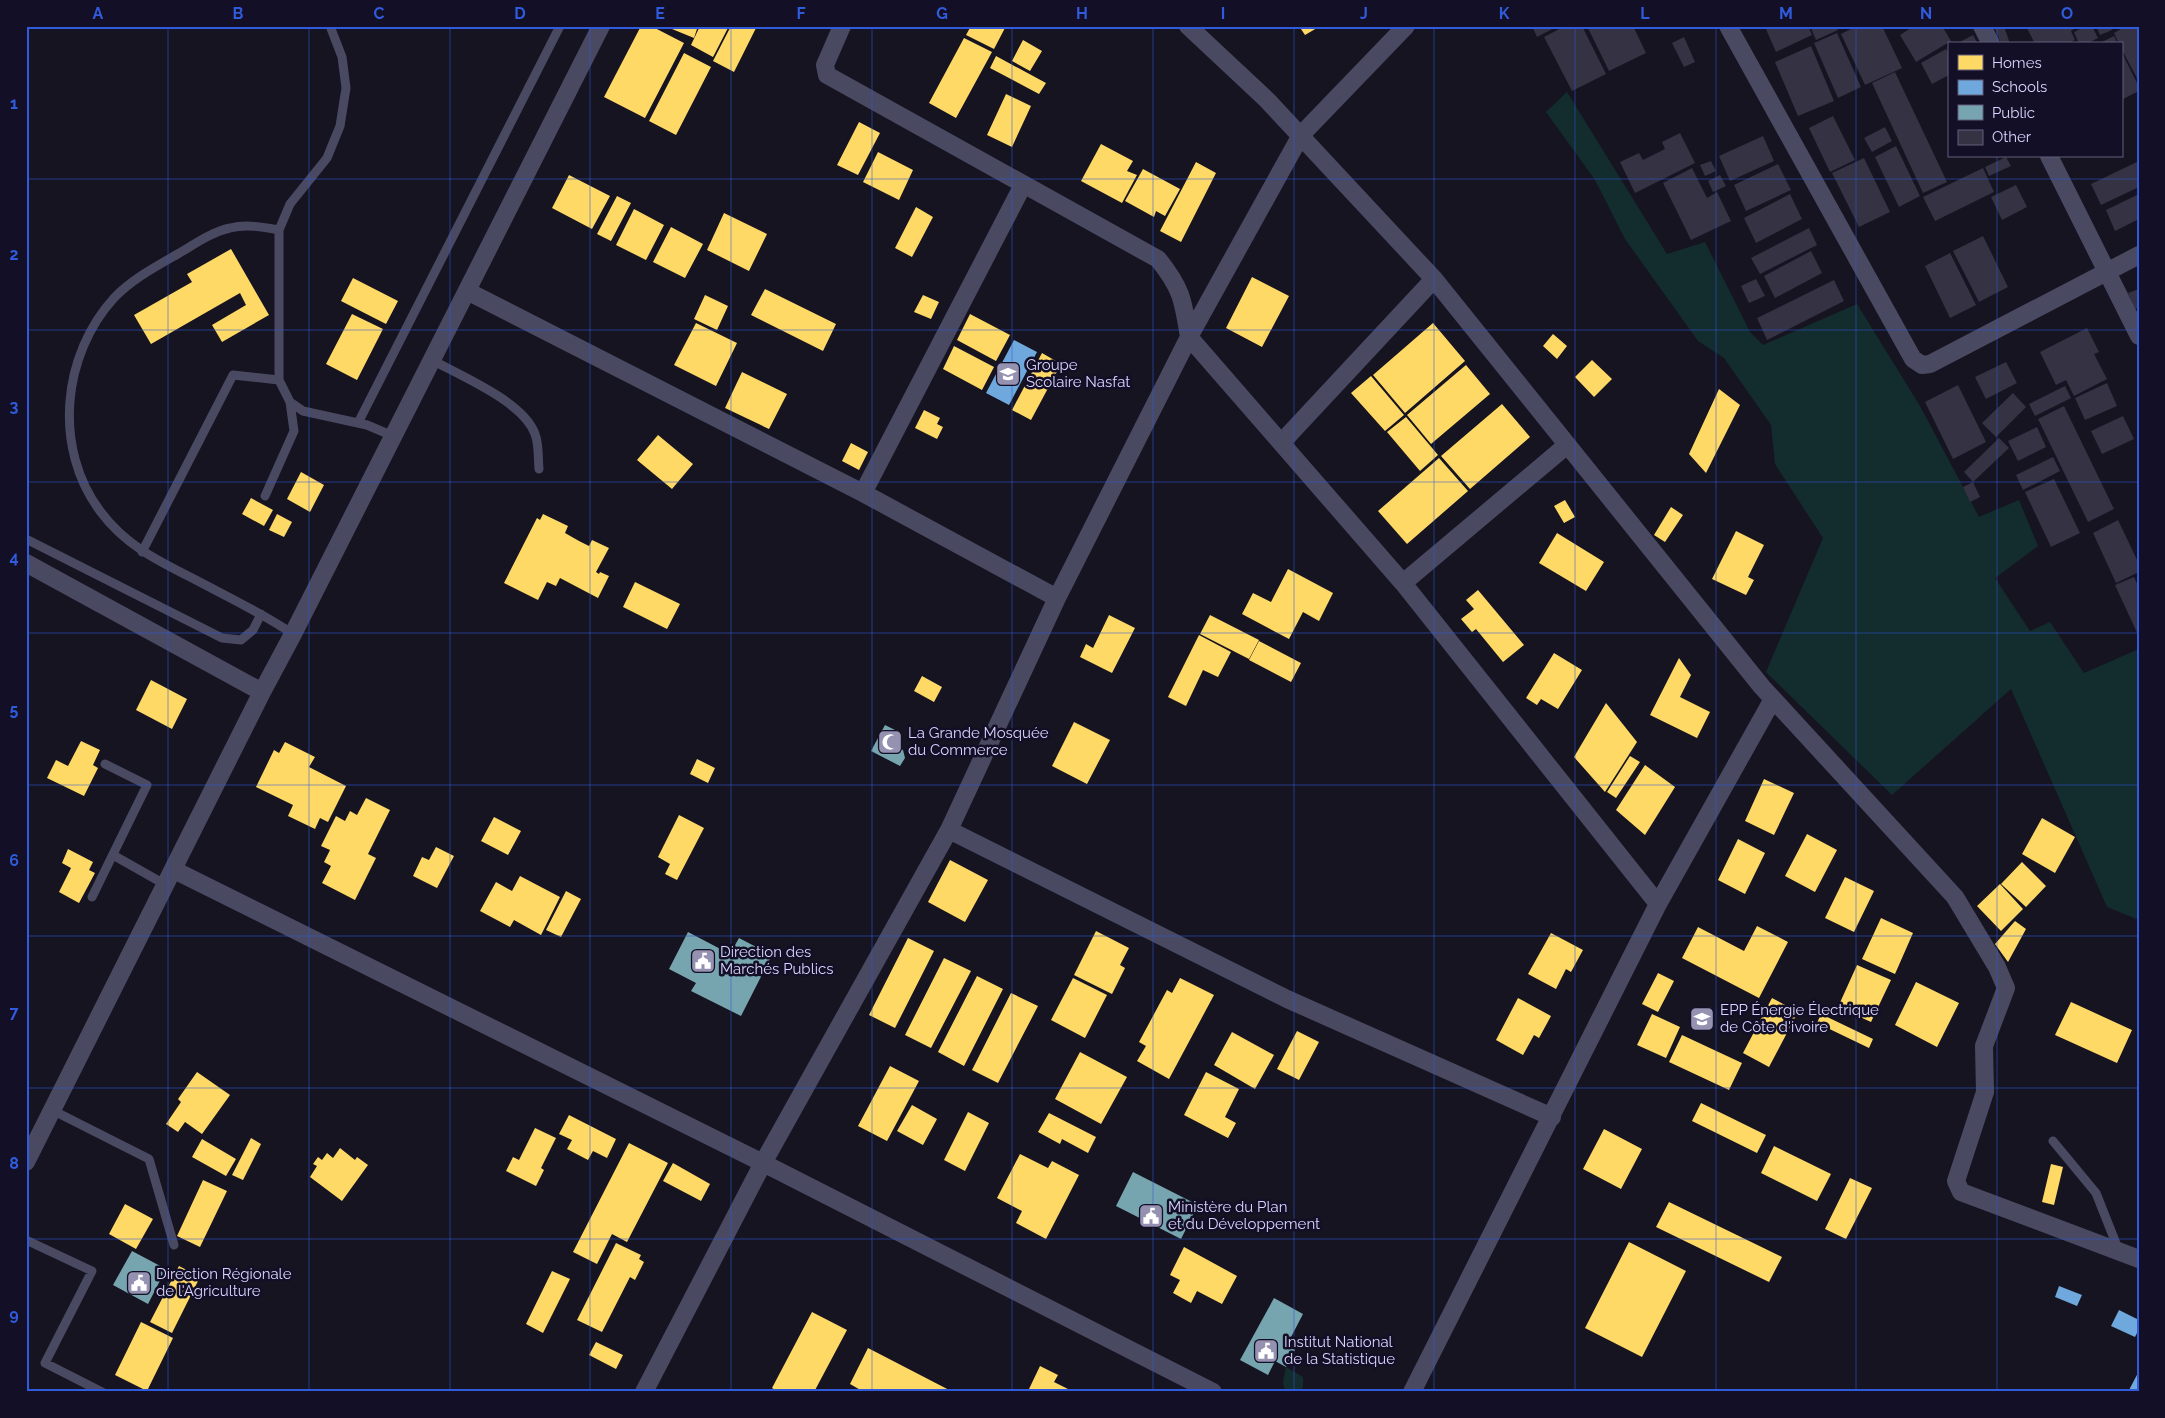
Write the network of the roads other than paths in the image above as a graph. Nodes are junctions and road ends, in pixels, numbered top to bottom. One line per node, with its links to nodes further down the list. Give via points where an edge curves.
1 (330, 26): 13 (lane, via 342,57 346,88 340,126 327,158 290,204)
2 (560, 26): 23 (lane)
3 (602, 26): 17 (street)
4 (842, 26): 12 (street, via 825,65 826,75)
5 (1188, 26): 10 (street)
6 (1406, 26): 10 (street)
7 (1728, 26): 15 (street, via 1913,359 1922,365 1930,364)
8 (1982, 26): 9 (street)
9 (1990, 42)
10 (1301, 135): 16 (street); 19 (street)
11 (2050, 158): 15 (street)
12 (1023, 185): 19 (street, via 1158,259 1173,278 1182,297); 28 (street)
13 (279, 230): 21 (lane); 31 (lane, via 255,226 230,228 151,269 115,297 94,324 79,354 71,388 69,425 74,453 84,484 100,511)
14 (2139, 255): 15 (street)
15 (2108, 271): 18 (street)
16 (1434, 279): 25 (street); 26 (street)
17 (467, 291): 20 (street); 28 (street)
18 (2139, 336)
19 (1190, 338): 25 (street); 34 (street)
20 (432, 360): 24 (street); 27 (lane, via 511,404 528,419 536,435)
21 (279, 380): 22 (lane); 31 (lane, via 233,375)
22 (290, 402): 23 (lane, via 303,411); 29 (lane, via 294,431)
23 (358, 423): 24 (lane)
24 (393, 436): 36 (street)
25 (1282, 442): 33 (street)
26 (1567, 445): 33 (street); 38 (street)
27 (539, 469)
28 (863, 493): 34 (street)
29 (265, 496)
30 (26, 539): 35 (lane, via 222,638 241,640 253,630)
31 (142, 552): 35 (lane)
32 (26, 563): 37 (street)
33 (1403, 583): 44 (street)
34 (1057, 598): 40 (street)
35 (261, 614): 36 (lane)
36 (293, 634): 37 (street)
37 (262, 692): 42 (street)
38 (1773, 699): 44 (street); 52 (street, via 1955,897 2003,978 2006,988 1984,1046 1985,1092 1956,1181 1961,1192)
39 (105, 764): 41 (lane, via 147,785)
40 (948, 830): 46 (street, via 1286,999); 49 (street)
41 (113, 855): 42 (lane); 43 (lane)
42 (170, 878): 45 (street); 49 (street)
43 (92, 897)
44 (1658, 904): 46 (street)
45 (52, 1110): 48 (street); 51 (lane, via 149,1159)
46 (1552, 1117): 57 (street)
47 (2053, 1141): 52 (lane, via 2096,1193)
48 (26, 1162)
49 (763, 1163): 55 (street); 56 (street)
50 (26, 1240): 54 (lane, via 92,1271 45,1363)
51 (174, 1245)
52 (2119, 1251): 53 (street)
53 (2139, 1259)
54 (102, 1392)
55 (644, 1392)
56 (1213, 1392)
57 (1412, 1392)

